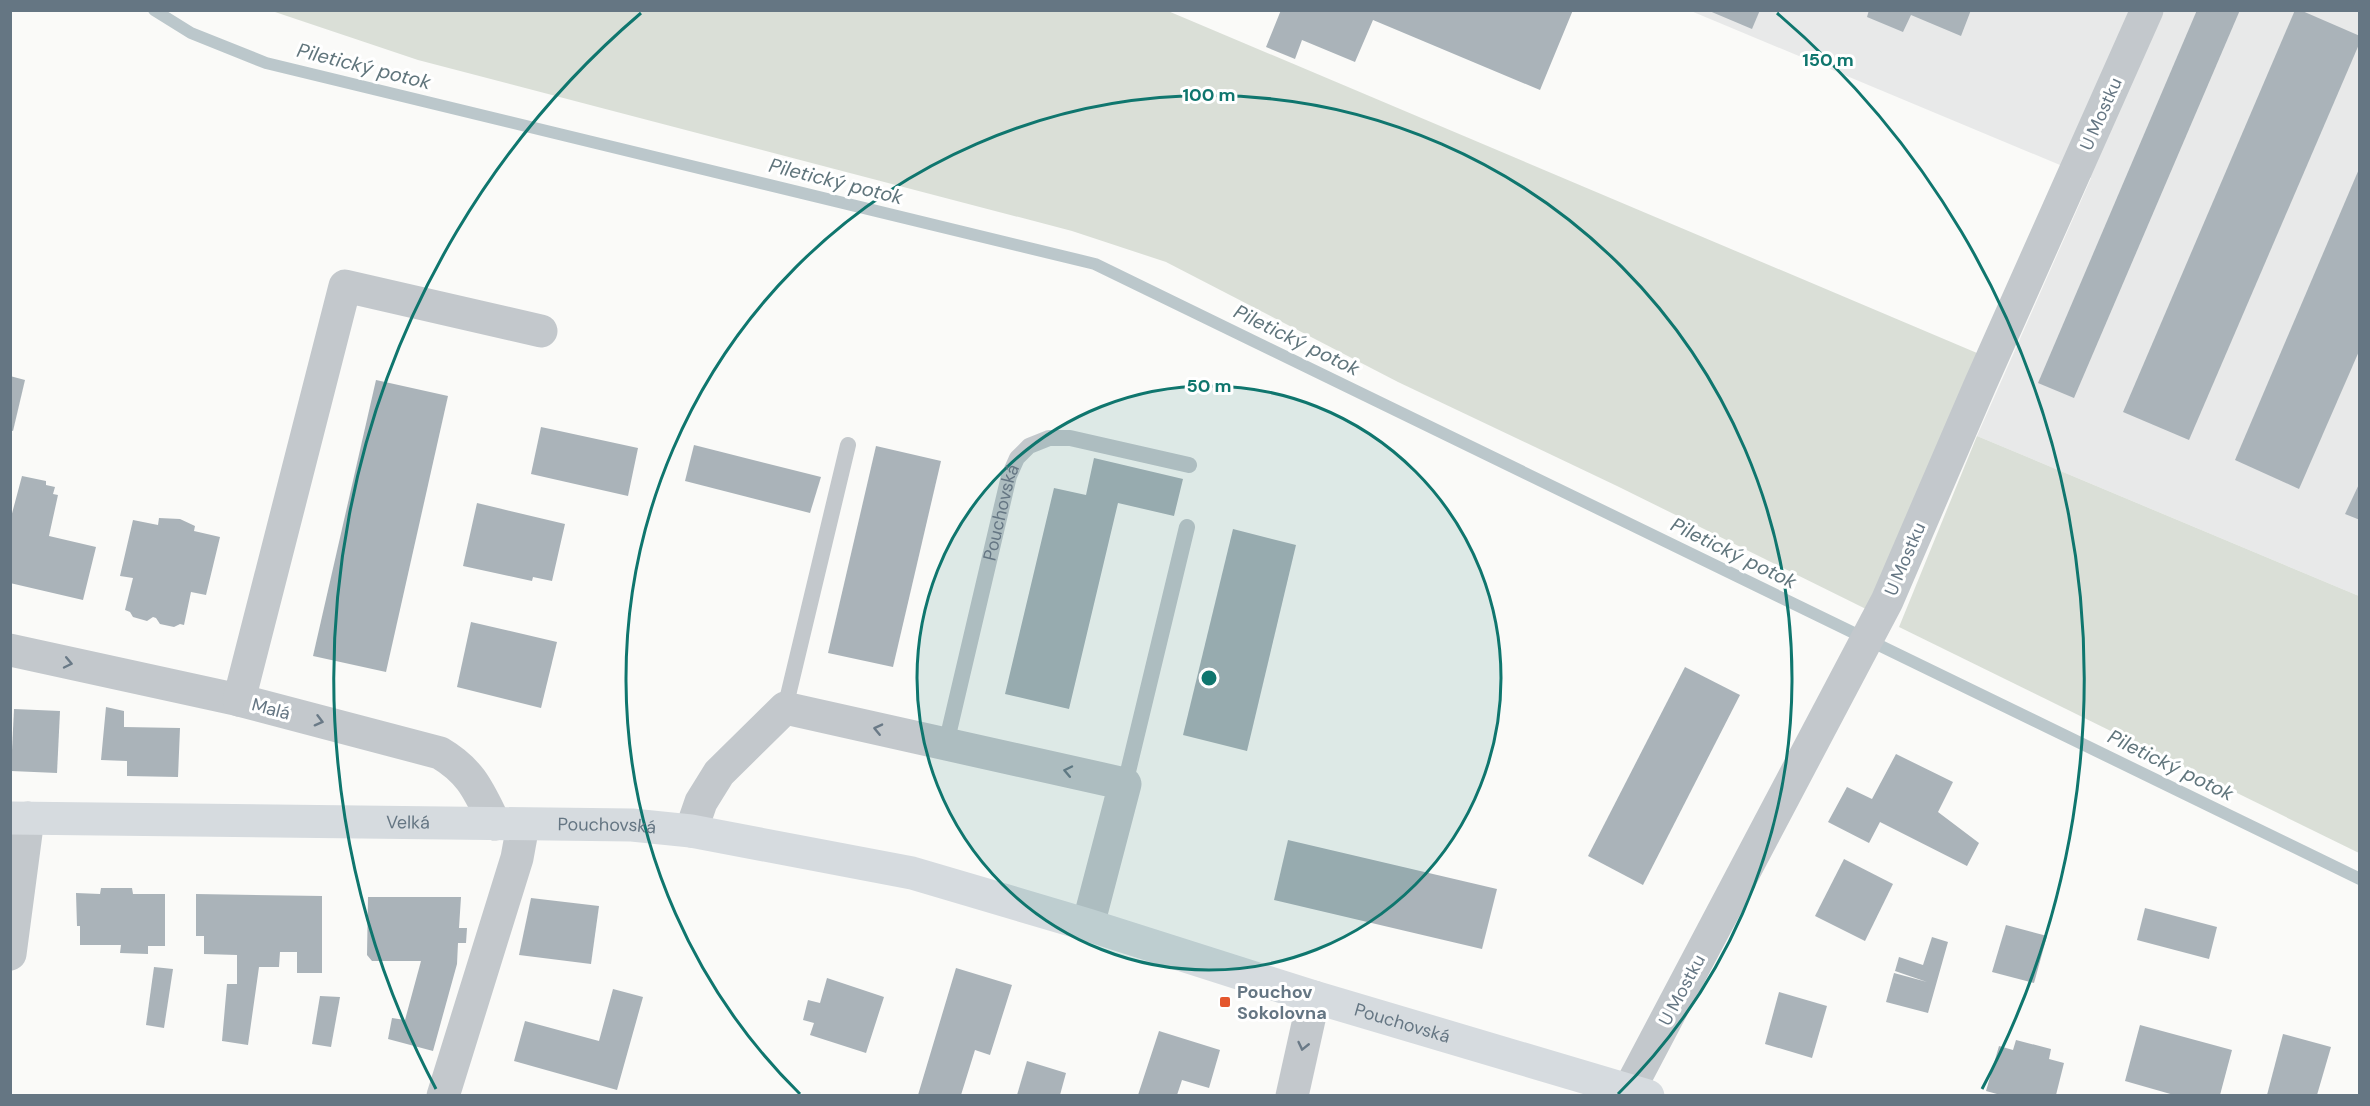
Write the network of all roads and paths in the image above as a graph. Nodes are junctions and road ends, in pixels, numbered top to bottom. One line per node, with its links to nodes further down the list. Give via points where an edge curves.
1 (2147, 10): 17 (street, U Mostku, via 1887,601)
2 (541, 331): 7 (street, via 345,286)
3 (848, 445): 8 (lane)
4 (1189, 465): 9 (lane, Pouchovská, via 1070,438 1049,438 1029,446 1017,458 1009,476)
5 (1187, 527): 10 (lane)
6 (10, 650): 7 (street, Malá, one-way to 7)
7 (239, 700): 12 (street, Malá, one-way to 12, via 440,753 457,763)
8 (785, 708): 9 (street, one-way to 8); 13 (street, via 719,773 701,802)
9 (946, 744): 10 (street, one-way to 9)
10 (1125, 784): 14 (street)
11 (19, 818): 12 (street, Velká); 15 (street)
12 (509, 824): 13 (street, Pouchovská, via 632,825); 18 (street, via 517,858)
13 (691, 831): 14 (street, Pouchovská, via 912,873)
14 (1088, 925): 16 (street, Pouchovská)
15 (10, 954)
16 (1314, 997): 17 (street, Pouchovská); 19 (street, one-way to 19)
17 (1639, 1093)
18 (443, 1095)
19 (1292, 1095)

